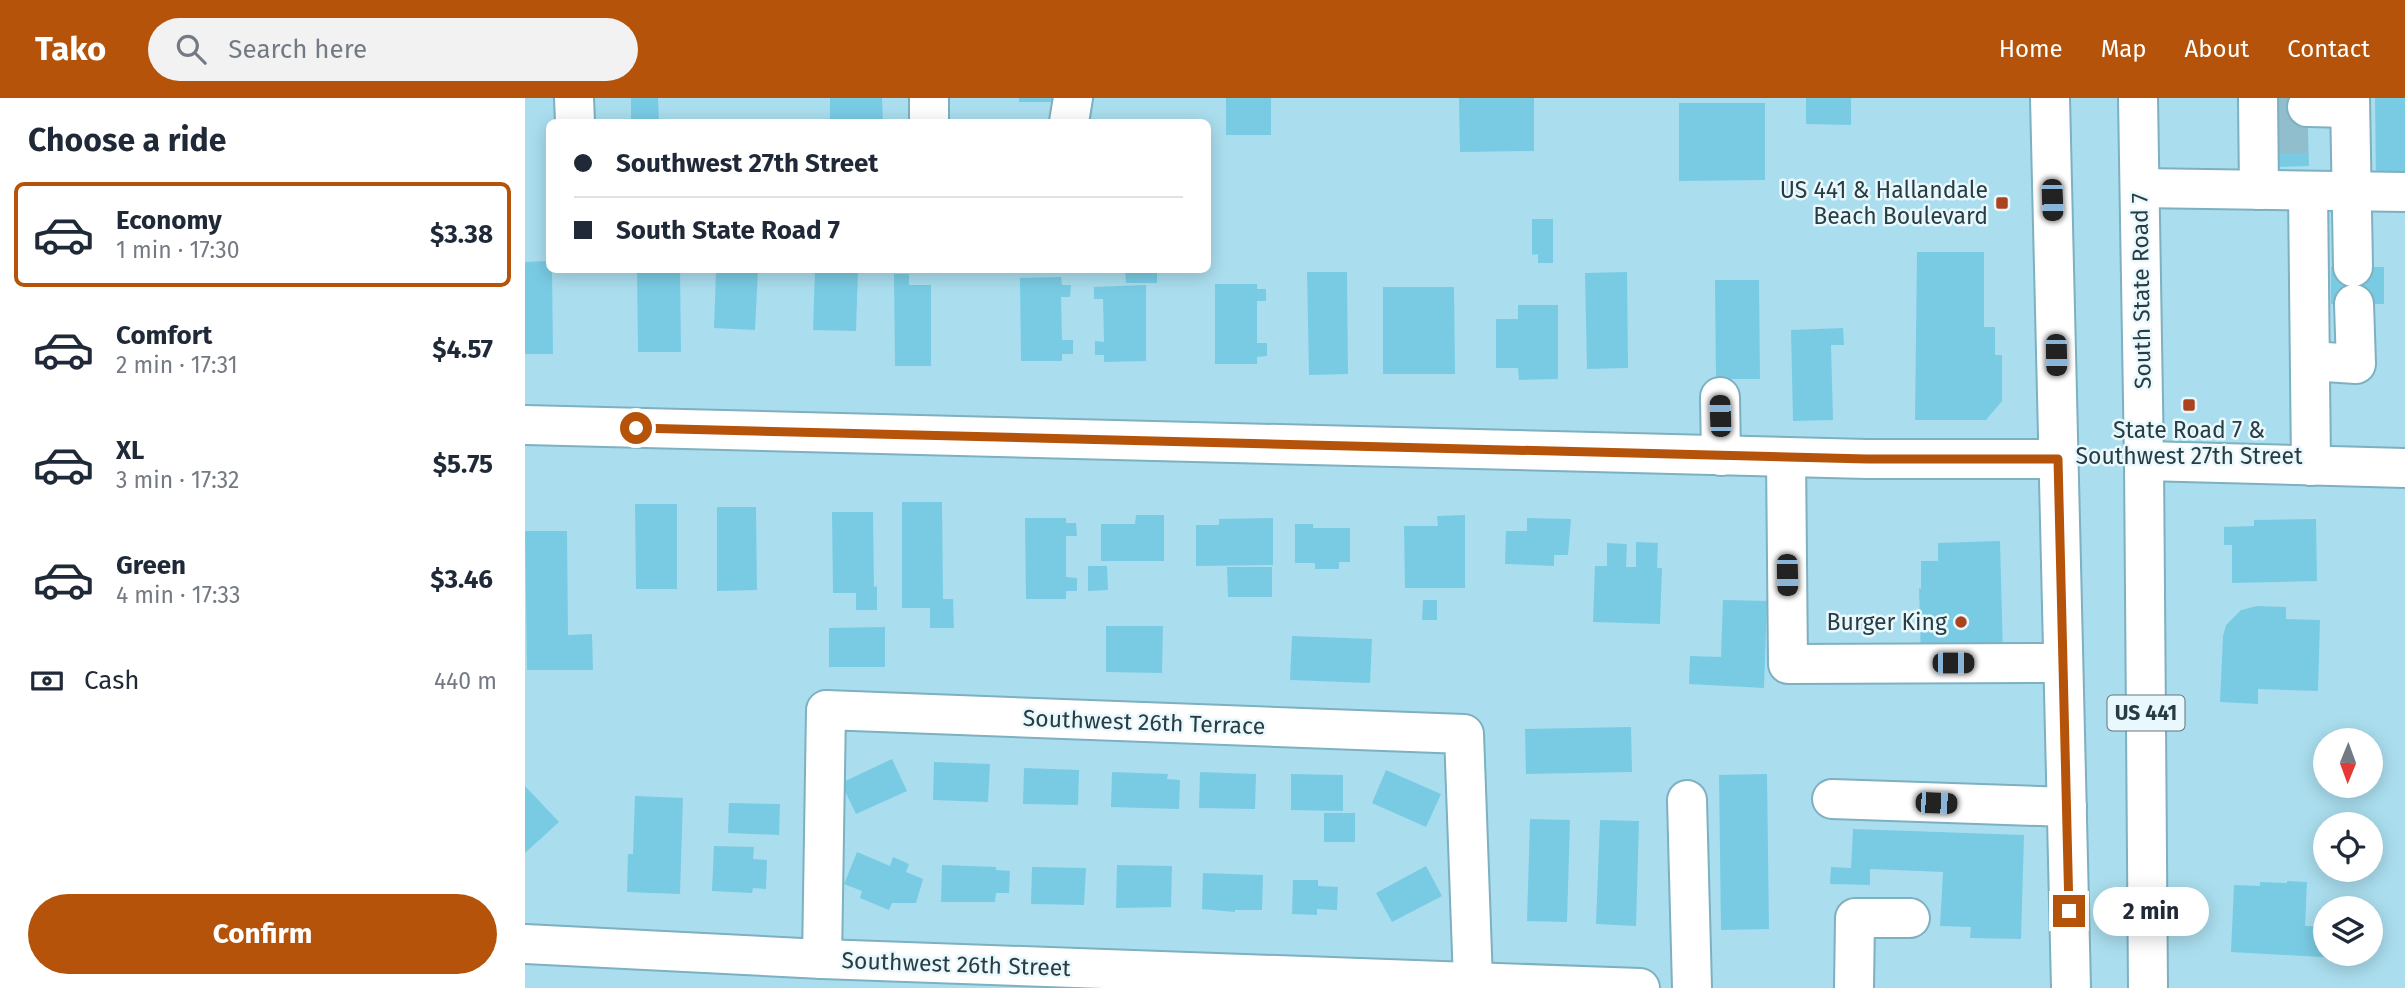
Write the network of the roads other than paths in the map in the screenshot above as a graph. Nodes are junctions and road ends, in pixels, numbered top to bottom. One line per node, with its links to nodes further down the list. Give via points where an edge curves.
1 (574, 98): 8 (street)
2 (929, 98): 9 (street)
3 (1073, 98): 10 (street)
4 (2050, 98): 21 (street)
5 (2138, 98): 11 (street, South State Road 7 / US 441)
6 (2350, 114): 7 (street); 14 (street)
7 (2277, 117): 12 (street)
8 (575, 119)
9 (929, 119)
10 (1070, 119)
11 (2140, 188): 12 (street); 22 (street, South State Road 7 / US 441)
12 (2259, 190): 13 (street)
13 (2308, 191): 14 (street); 16 (street)
14 (2351, 191): 15 (street); 16 (street, via 2356,364)
15 (2405, 192)
16 (2310, 361): 23 (street)
17 (1720, 397): 19 (street)
18 (525, 425): 19 (street)
19 (1721, 456): 20 (street)
20 (1786, 457): 21 (street); 25 (street, via 1788,664)
21 (2058, 459): 25 (street)
22 (2144, 461): 23 (street); 37 (street, South State Road 7 / US 441)
23 (2311, 466): 24 (street)
24 (2405, 468)
25 (2063, 663): 28 (street)
26 (1832, 799): 28 (street)
27 (1687, 800): 34 (street)
28 (2067, 807): 36 (street)
29 (1910, 918): 35 (street, via 1855,918)
30 (525, 944): 31 (street, Southwest 26th Street)
31 (822, 959): 32 (street, Southwest 26th Street); 32 (street, Southwest 26th Terrace, via 826,710 1464,734)
32 (1473, 981): 33 (street, Southwest 26th Street)
33 (1640, 988)
34 (1692, 988)
35 (1854, 988)
36 (2071, 988)
37 (2148, 988)

